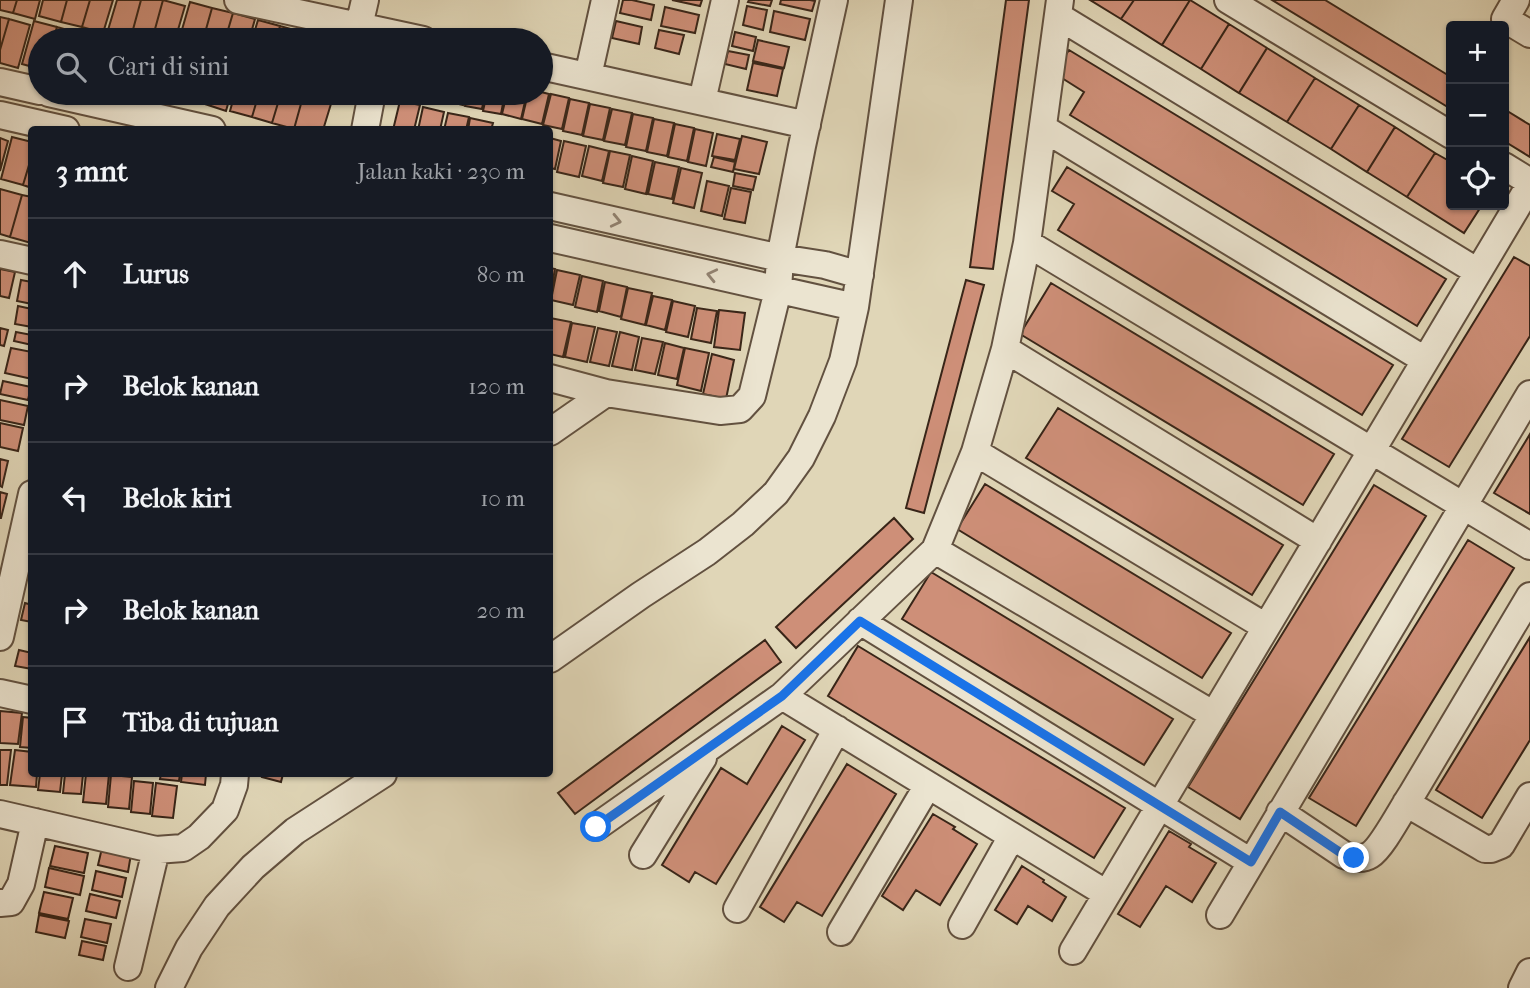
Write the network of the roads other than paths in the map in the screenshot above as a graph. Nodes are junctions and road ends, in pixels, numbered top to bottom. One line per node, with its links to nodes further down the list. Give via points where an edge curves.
1 (365, 0): 10 (street)
2 (605, 0): 14 (street)
3 (725, 0): 17 (street)
4 (834, 0): 21 (street)
5 (899, 0): 36 (street)
6 (1228, 0): 26 (street)
7 (1516, 0): 12 (street, via 1505,19)
8 (244, 1): 10 (street)
9 (1059, 8): 25 (street); 35 (street)
10 (359, 26): 11 (street)
11 (364, 28)
12 (1530, 34)
13 (553, 69): 14 (street)
14 (588, 76): 17 (street)
15 (0, 82): 16 (street)
16 (28, 88)
17 (702, 101): 21 (street)
18 (101, 105): 23 (street)
19 (370, 105): 24 (street)
20 (0, 115): 22 (street)
21 (807, 125): 33 (street)
22 (48, 126)
23 (194, 126)
24 (366, 126)
25 (1043, 128): 31 (street); 40 (street)
26 (1446, 132)
27 (1509, 169): 28 (street)
28 (1530, 183): 35 (street)
29 (553, 207): 33 (street, one-way to 33)
30 (553, 239): 37 (street, one-way to 30)
31 (1027, 243): 39 (street); 45 (street)
32 (0, 254): 34 (street)
33 (779, 258): 36 (street); 37 (street)
34 (28, 260)
35 (1478, 272): 40 (street)
36 (860, 275): 38 (street)
37 (778, 290): 38 (street); 42 (street, via 752,396 740,409 720,411)
38 (855, 307): 56 (street, via 843,361 822,416 801,458 776,493 707,552)
39 (1004, 349): 46 (street); 49 (street)
40 (1425, 360): 45 (street)
41 (553, 379): 42 (street)
42 (606, 393): 44 (street)
43 (1530, 394): 47 (street)
44 (553, 430)
45 (1371, 451): 47 (street); 49 (street)
46 (975, 452): 51 (street); 54 (street)
47 (1463, 506): 50 (street); 69 (street)
48 (28, 512): 55 (street)
49 (1318, 541): 54 (street)
50 (1530, 546)
51 (934, 550): 53 (street); 60 (street)
52 (1530, 596): 67 (street)
53 (860, 621): 58 (street); 68 (street)
54 (1266, 628): 60 (street)
55 (0, 637)
56 (553, 657)
57 (0, 693): 59 (street)
58 (782, 696): 61 (street); 62 (street)
59 (28, 699)
60 (1214, 715): 68 (street)
61 (837, 729): 65 (street); 79 (street)
62 (709, 747): 72 (street); 75 (street)
63 (235, 777): 74 (street, via 225,810 199,837 183,848)
64 (378, 777): 86 (street, via 295,831 253,867 217,906)
65 (928, 785): 73 (street); 82 (street)
66 (1530, 796): 67 (street, via 1501,845 1491,849)
67 (1406, 803): 69 (street, via 1379,845 1364,858 1344,855)
68 (1160, 806): 76 (street); 77 (street)
69 (1280, 812): 76 (street)
70 (0, 814): 71 (street)
71 (35, 822): 74 (street); 78 (street, via 21,884 12,901)
72 (596, 827)
73 (1012, 836): 77 (street); 81 (street)
74 (156, 850): 84 (street)
75 (643, 855)
76 (1251, 862): 80 (street)
77 (1107, 894): 83 (street)
78 (0, 904)
79 (737, 908)
80 (1220, 915)
81 (962, 925)
82 (841, 932)
83 (1073, 951)
84 (128, 967)
85 (1530, 972): 87 (street)
86 (169, 988)
87 (1522, 988)

